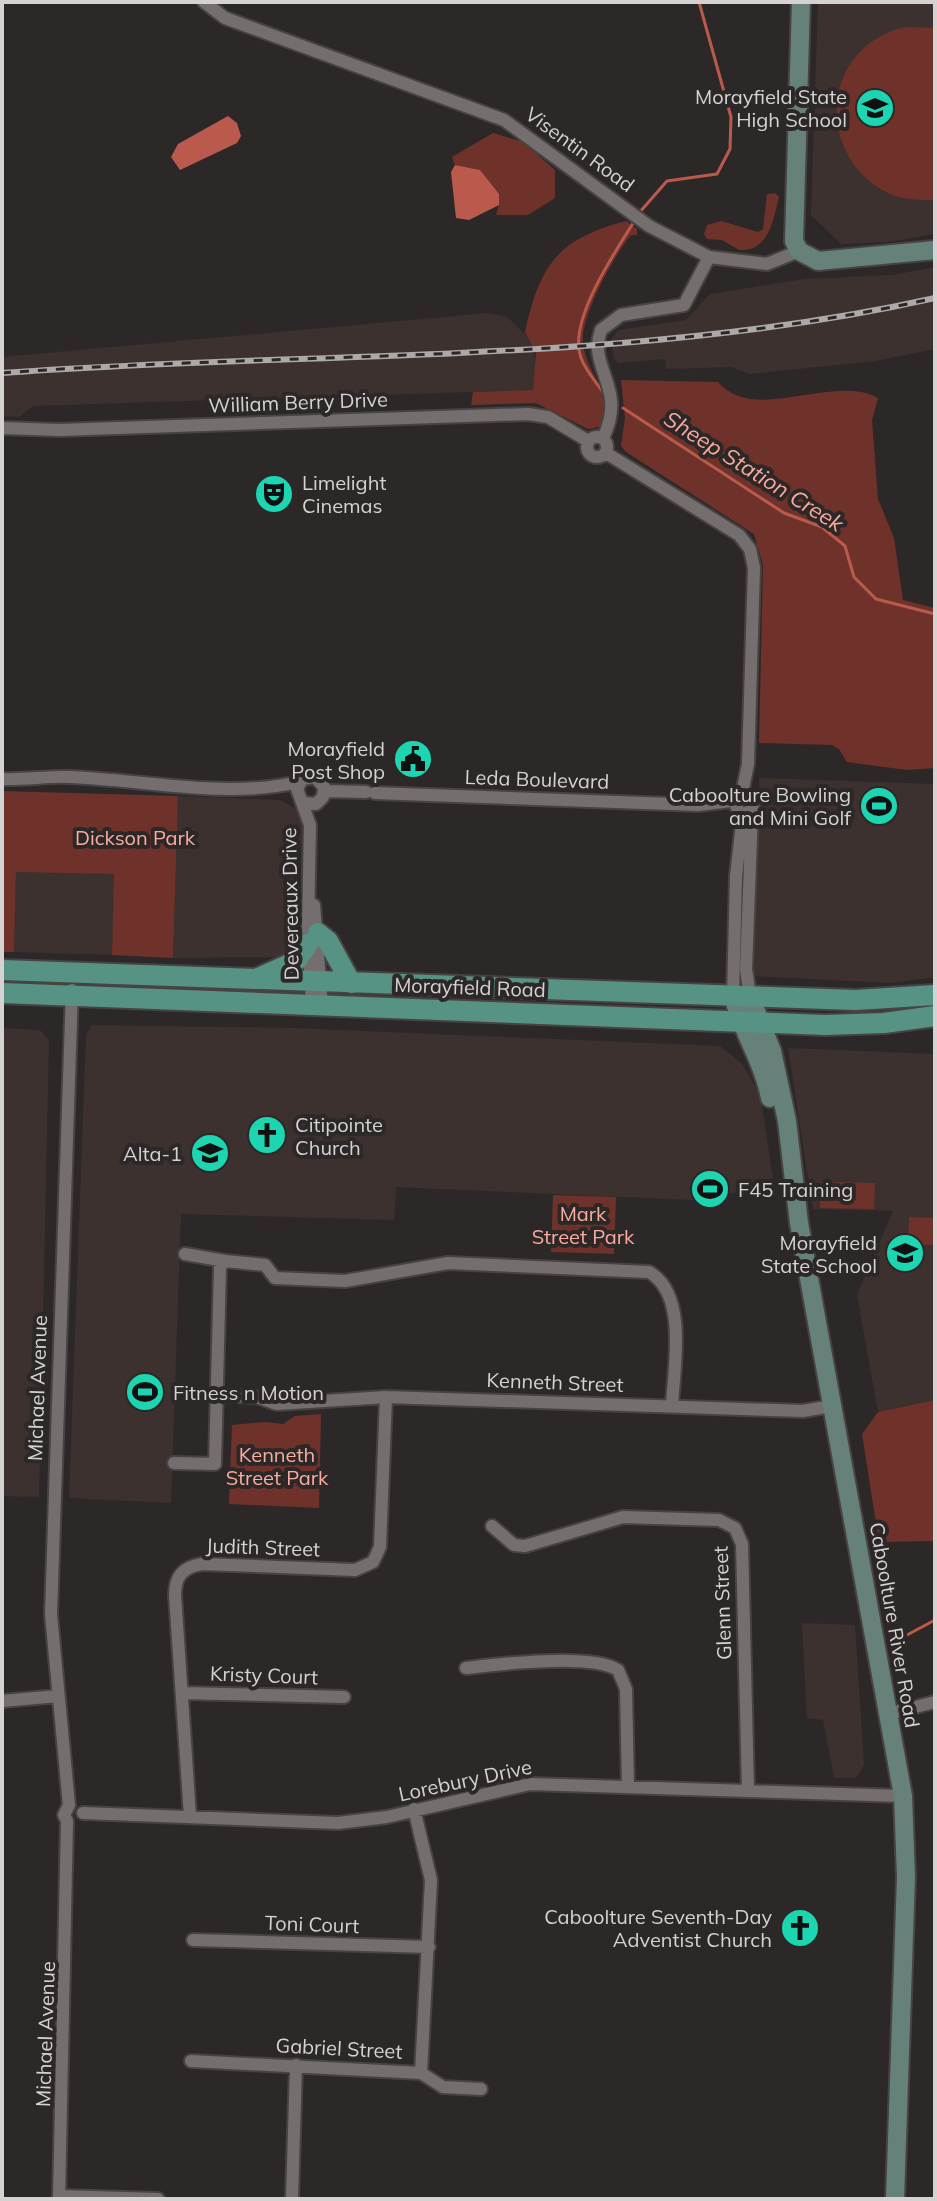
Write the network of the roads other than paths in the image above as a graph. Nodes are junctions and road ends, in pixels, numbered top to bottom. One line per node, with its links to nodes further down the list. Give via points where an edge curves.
1 (204, 2): 5 (street, Visentin Road, via 225,18 504,120 649,226)
2 (801, 2): 4 (main road, via 794,241)
3 (935, 250): 4 (main road, via 818,261)
4 (799, 251): 5 (street, Visentin Road, via 767,264)
5 (709, 257): 7 (street, via 684,305 621,315 601,330 598,350 613,400)
6 (2, 428): 8 (street, William Berry Drive, via 528,414 548,417)
7 (603, 438): 8 (street); 9 (street)
8 (588, 441): 9 (street, via 592,456)
9 (606, 453): 15 (street, via 730,529 750,549 754,568)
10 (2, 779): 12 (street, via 67,777)
11 (299, 782): 12 (street); 13 (street, via 315,777 322,783); 14 (street, Devereaux Drive)
12 (271, 789): 14 (street)
13 (322, 797): 14 (street); 15 (street, Leda Boulevard, via 370,792); 16 (street, Devereaux Drive)
14 (301, 800): 16 (street, Devereaux Drive, via 310,825)
15 (744, 806): 25 (street)
16 (313, 939): 19 (main road, via 296,961); 20 (street, Devereaux Drive); 21 (main road, via 328,941)
17 (2, 970): 18 (main road, Morayfield Road)
18 (73, 973): 19 (main road, Morayfield Road); 23 (street, Michael Avenue)
19 (256, 979): 20 (main road, Morayfield Road)
20 (316, 982): 21 (main road, Morayfield Road); 26 (street, Devereaux Drive)
21 (351, 983): 25 (main road, Morayfield Road)
22 (2, 993): 23 (main road, Morayfield Road)
23 (72, 995): 26 (main road, Morayfield Road); 39 (street, Michael Avenue, via 51,1614)
24 (935, 995): 25 (main road, Morayfield Road, via 875,1000)
25 (741, 996): 28 (main road, Caboolture River Road)
26 (317, 1005): 28 (main road, Morayfield Road)
27 (935, 1016): 28 (main road, Morayfield Road, via 849,1025)
28 (750, 1022): 34 (main road, Caboolture River Road, via 776,1067)
29 (185, 1254): 30 (street)
30 (225, 1261): 31 (street, via 220,1267); 33 (street, via 265,1265 275,1278 345,1281 448,1263 649,1272 666,1289 673,1317)
31 (219, 1395): 32 (street, Kenneth Street, via 277,1404); 35 (street, via 215,1464)
32 (386, 1397): 33 (street, Kenneth Street); 38 (street, Judith Street, via 380,1547 373,1562 355,1570 202,1564 185,1569 178,1576 175,1595)
33 (672, 1405): 34 (street, Kenneth Street, via 803,1411)
34 (832, 1406): 43 (main road, Caboolture River Road)
35 (174, 1463)
36 (492, 1526): 45 (street, Glenn Street, via 514,1545 525,1546 623,1517 719,1520 735,1528 742,1544)
37 (466, 1668): 44 (street, via 518,1662 600,1663 618,1670 626,1689)
38 (183, 1693): 40 (street, Kristy Court); 50 (street, Judith Street)
39 (58, 1696): 41 (street); 47 (street, Michael Avenue)
40 (344, 1697)
41 (2, 1701)
42 (935, 1702): 43 (street)
43 (888, 1714): 46 (main road, Caboolture River Road)
44 (628, 1787): 45 (street, Lorebury Drive); 48 (street, Lorebury Drive, via 530,1784)
45 (748, 1791): 46 (street, Lorebury Drive)
46 (903, 1796): 61 (main road, Caboolture River Road, via 906,1877)
47 (69, 1805): 49 (street, via 79,1806); 51 (street, via 64,1812)
48 (414, 1809): 50 (street, Lorebury Drive, via 338,1823); 53 (street, via 431,1880)
49 (83, 1813): 50 (street, Lorebury Drive); 51 (street, via 79,1822)
50 (190, 1816)
51 (67, 1821): 58 (street, Michael Avenue)
52 (193, 1940): 53 (street, Toni Court)
53 (429, 1947): 56 (street)
54 (191, 2061): 55 (street, Gabriel Street)
55 (296, 2065): 56 (street, Gabriel Street); 60 (street)
56 (421, 2073): 57 (street, Gabriel Street, via 443,2087)
57 (481, 2089)
58 (59, 2198): 59 (street)
59 (158, 2199)
60 (292, 2199)
61 (895, 2199)

